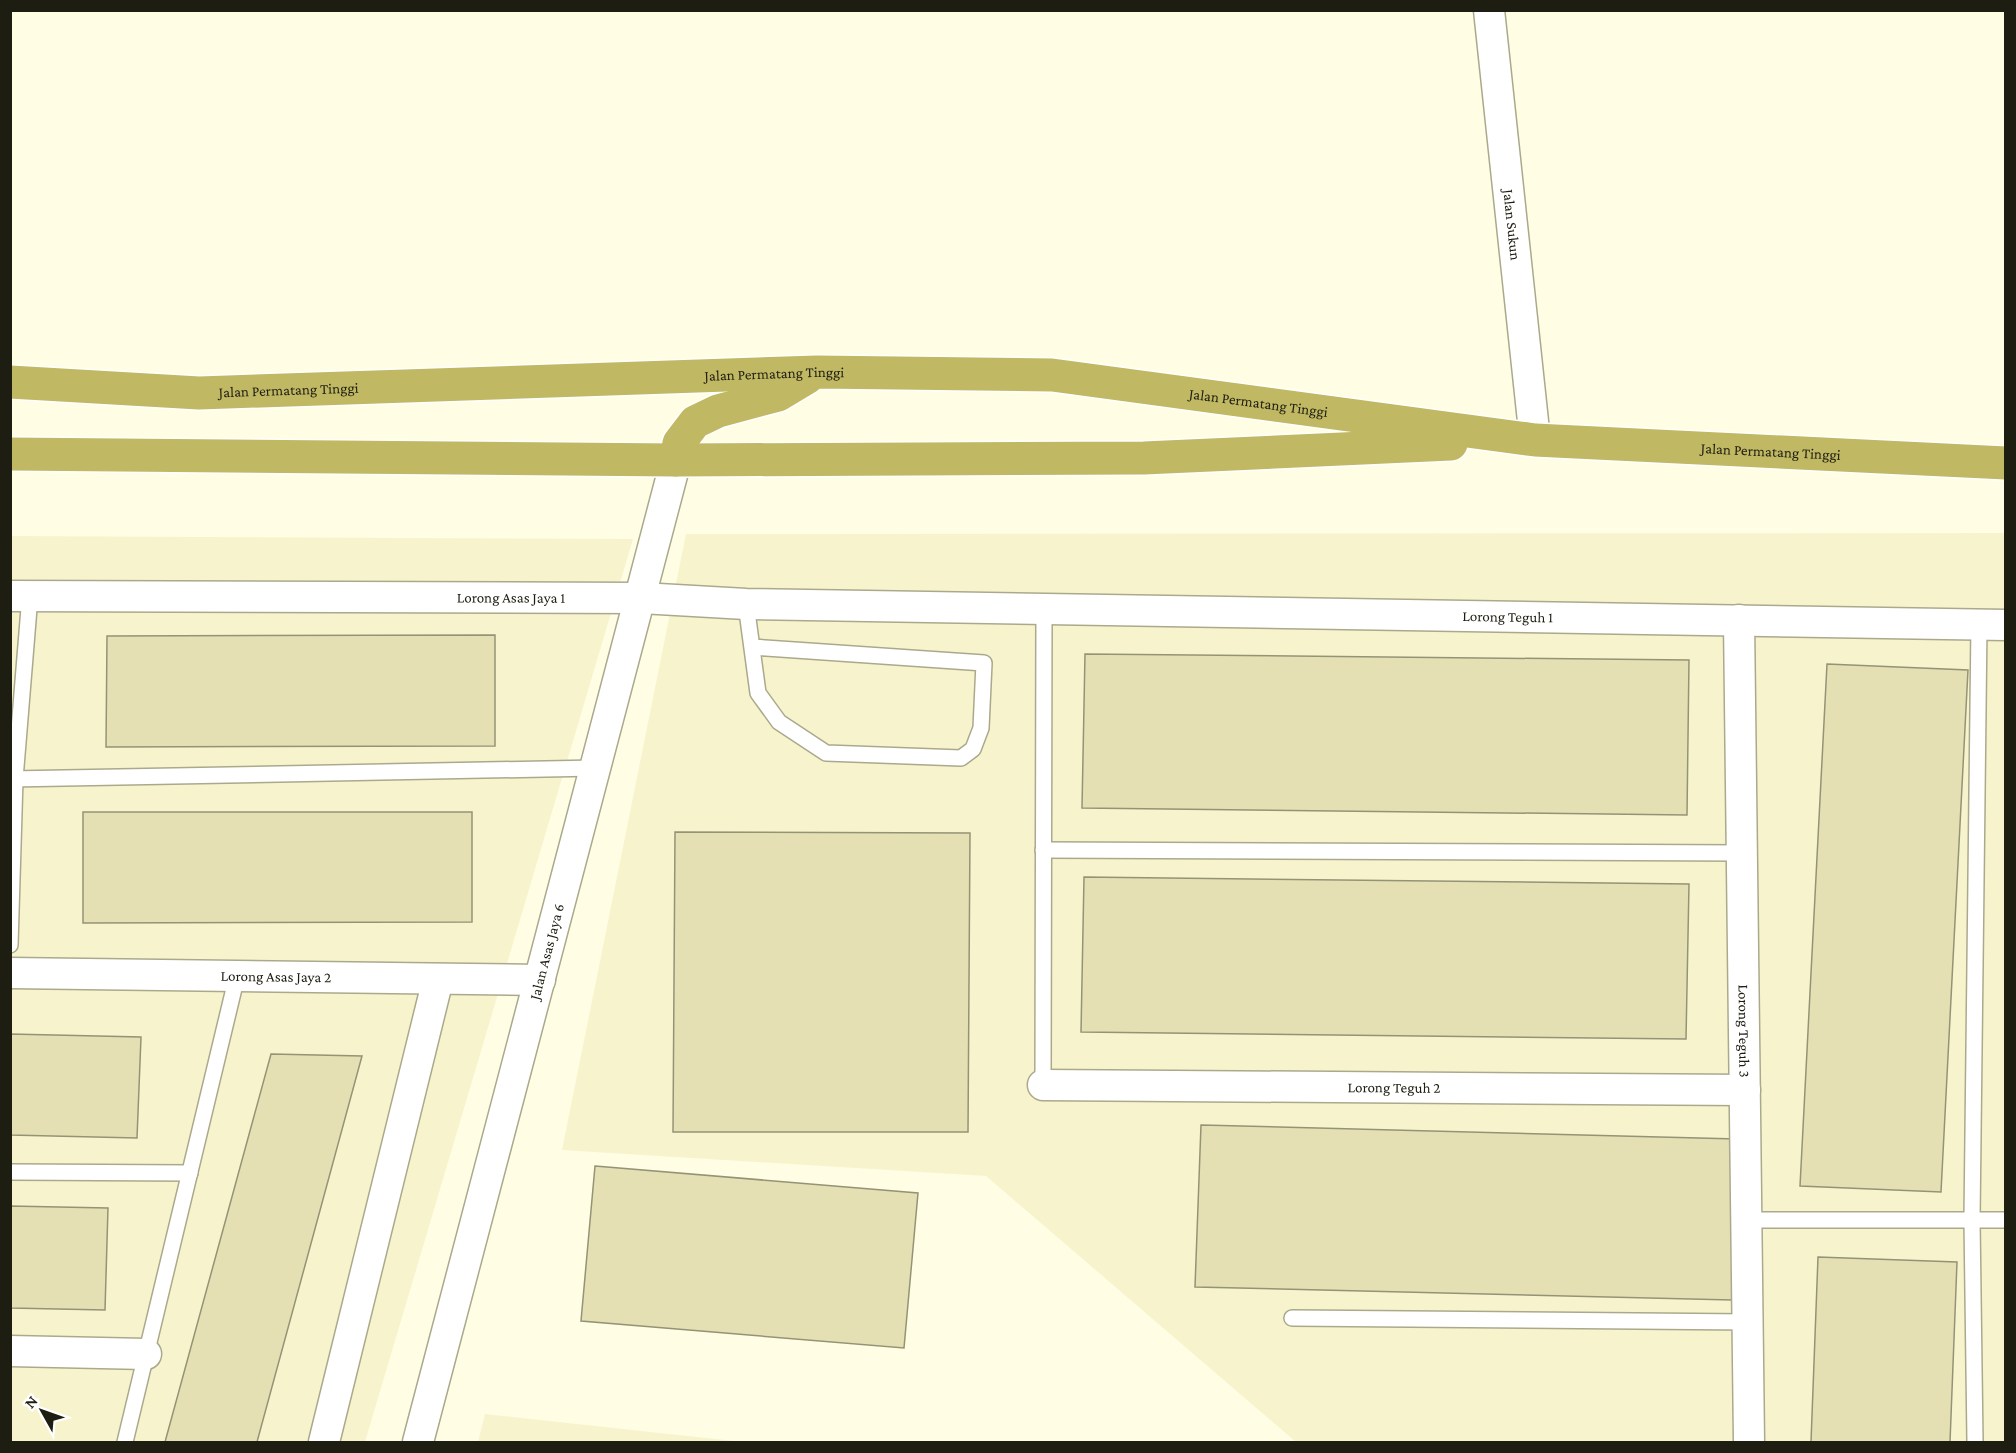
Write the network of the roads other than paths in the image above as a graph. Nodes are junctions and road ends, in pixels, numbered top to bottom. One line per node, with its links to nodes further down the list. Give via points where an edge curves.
1 (1489, 10): 4 (street, Jalan Sukun)
2 (817, 372): 3 (highway, Jalan Permatang Tinggi, via 199,393); 4 (highway, Jalan Permatang Tinggi, via 1053,375); 6 (highway, via 778,395 718,411 695,422 678,443)
3 (10, 382)
4 (1535, 440): 6 (highway, Jalan Permatang Tinggi, via 1144,458); 7 (highway, Jalan Permatang Tinggi)
5 (10, 454): 6 (highway, Jalan Permatang Tinggi)
6 (676, 460): 9 (street, Jalan Asas Jaya 6)
7 (2006, 463)
8 (20, 596): 9 (street, Lorong Asas Jaya 1); 17 (lane)
9 (640, 598): 10 (street, Lorong Asas Jaya 1); 16 (street, Jalan Asas Jaya 6)
10 (746, 604): 11 (street, Lorong Asas Jaya 1); 15 (lane)
11 (1011, 608): 12 (street, Lorong Teguh 1)
12 (1044, 609): 13 (street, Lorong Teguh 1); 18 (lane)
13 (1739, 620): 14 (street, Lorong Teguh 1); 19 (street, Lorong Teguh 3)
14 (1992, 625): 30 (lane)
15 (752, 647): 15 (lane, via 758,693 779,722 826,753 961,758 973,749 981,728 984,663)
16 (596, 768): 17 (lane); 24 (street, Jalan Asas Jaya 6)
17 (13, 779): 20 (lane)
18 (1043, 850): 19 (lane); 25 (lane)
19 (1742, 853): 26 (street, Lorong Teguh 3)
20 (10, 945)
21 (10, 973): 22 (street, Lorong Asas Jaya 2)
22 (237, 976): 23 (street, Lorong Asas Jaya 2); 28 (lane)
23 (438, 979): 24 (street, Lorong Asas Jaya 2); 37 (street)
24 (540, 980): 38 (street, Jalan Asas Jaya 6)
25 (1042, 1085): 26 (street, Lorong Teguh 2)
26 (1745, 1090): 29 (street, Lorong Teguh 3)
27 (10, 1172): 28 (lane)
28 (190, 1173): 35 (lane)
29 (1747, 1220): 30 (lane); 33 (street, Lorong Teguh 3)
30 (1972, 1220): 31 (lane); 40 (lane)
31 (2006, 1220)
32 (1292, 1318): 33 (lane)
33 (1749, 1322): 39 (street, Lorong Teguh 3)
34 (10, 1351): 35 (street)
35 (146, 1354): 36 (lane)
36 (124, 1443)
37 (324, 1443)
38 (418, 1443)
39 (1749, 1443)
40 (1975, 1443)

